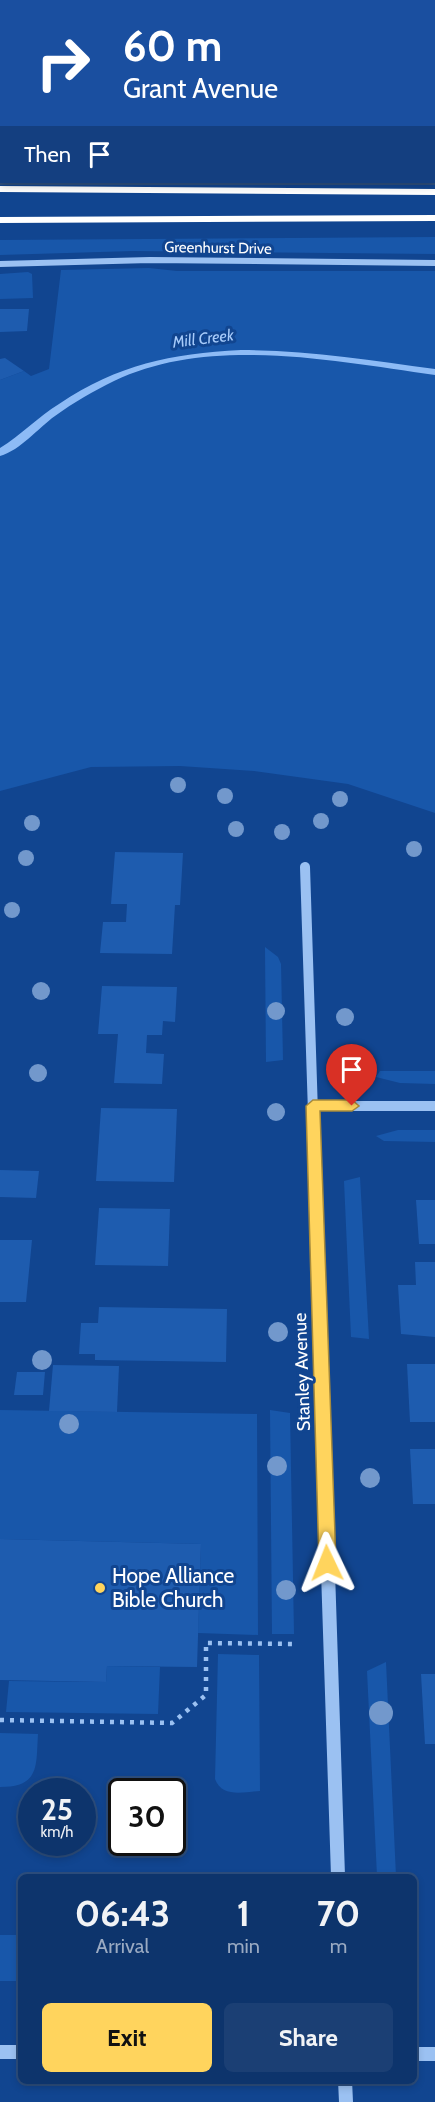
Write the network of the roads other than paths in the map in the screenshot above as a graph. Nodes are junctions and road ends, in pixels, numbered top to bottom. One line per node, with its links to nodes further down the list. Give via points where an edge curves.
1 (0, 189): 2 (highway)
2 (435, 192)
3 (435, 218): 4 (highway)
4 (0, 220)
5 (0, 264): 6 (street, Greenhurst Drive, via 150,260)
6 (435, 264)
7 (305, 867): 8 (street, Stanley Avenue)
8 (313, 1106): 9 (street); 10 (street, Stanley Avenue)
9 (435, 1106)
10 (338, 1874)
11 (0, 2052): 12 (street)
12 (18, 2052)
13 (417, 2054): 14 (street)
14 (435, 2054)
15 (345, 2084): 16 (street)
16 (345, 2102)

